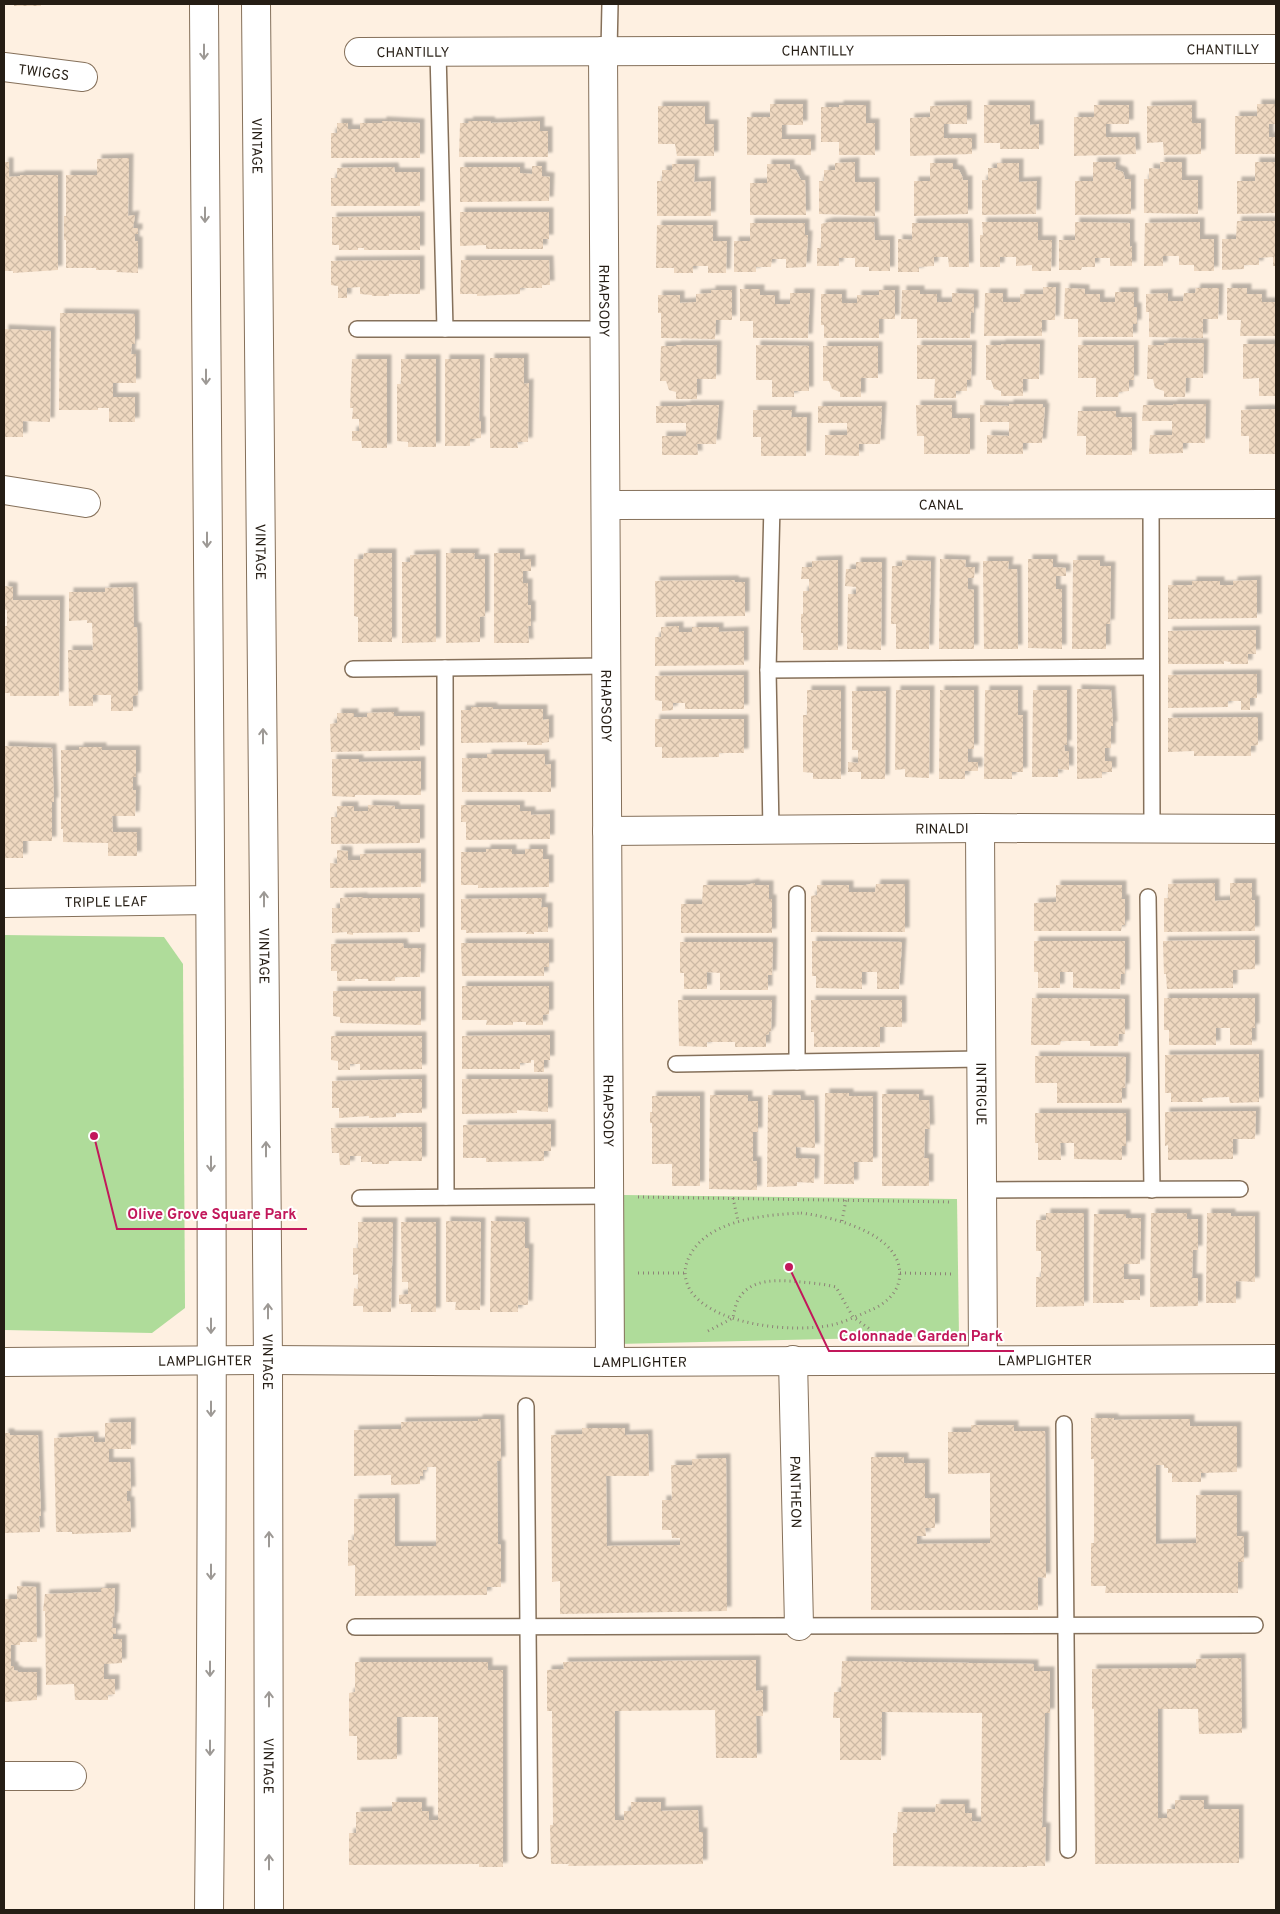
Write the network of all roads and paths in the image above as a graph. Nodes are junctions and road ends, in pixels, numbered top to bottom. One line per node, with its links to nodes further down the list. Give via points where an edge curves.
1 (204, 4): 31 (street, one-way to 31)
2 (256, 4): 55 (street, VINTAGE, one-way to 2)
3 (610, 4): 5 (lane)
4 (1276, 50): 5 (street, CHANTILLY)
5 (606, 51): 7 (street, CHANTILLY); 12 (street, RHAPSODY)
6 (359, 52): 7 (street, CHANTILLY)
7 (438, 52): 11 (lane)
8 (4, 66): 9 (street, TWIGGS)
9 (83, 77)
10 (357, 329): 11 (lane)
11 (445, 329): 12 (lane)
12 (605, 329): 17 (street, RHAPSODY)
13 (4, 490): 14 (street)
14 (86, 503)
15 (1150, 504): 16 (street, CANAL); 18 (street, CANAL); 20 (lane)
16 (1276, 504)
17 (606, 505): 18 (street, CANAL); 19 (street, RHAPSODY)
18 (772, 505): 23 (lane)
19 (606, 666): 21 (lane); 28 (street, RHAPSODY)
20 (1151, 667): 23 (lane); 25 (lane)
21 (445, 668): 22 (lane); 39 (lane)
22 (353, 669)
23 (768, 670): 27 (lane)
24 (980, 828): 25 (street, RINALDI); 27 (street, RINALDI); 33 (street, INTRIGUE)
25 (1152, 829): 26 (street, RINALDI)
26 (1276, 829)
27 (771, 830): 28 (street, RINALDI)
28 (607, 831): 38 (street, RHAPSODY)
29 (796, 894): 34 (lane)
30 (1148, 896): 37 (lane)
31 (210, 900): 32 (street, TRIPLE LEAF); 54 (street, one-way to 54)
32 (4, 903)
33 (981, 1059): 34 (lane); 40 (street, INTRIGUE)
34 (797, 1062): 35 (lane)
35 (676, 1064)
36 (1240, 1189): 37 (lane)
37 (1152, 1190): 40 (lane)
38 (609, 1196): 39 (lane); 42 (path); 46 (street, RHAPSODY)
39 (446, 1197): 41 (lane)
40 (982, 1197): 43 (path); 49 (street, INTRIGUE)
41 (360, 1198)
42 (733, 1198): 43 (path); 44 (path)
43 (846, 1200): 45 (path)
44 (738, 1221): 45 (path, via 801,1213); 47 (path, via 714,1232 690,1252)
45 (842, 1221): 48 (path, via 880,1240 896,1258)
46 (609, 1272): 47 (path); 60 (street, RHAPSODY)
47 (685, 1273): 51 (path, via 686,1282 698,1300)
48 (900, 1273): 49 (path); 50 (path, via 892,1296 873,1310)
49 (982, 1274): 57 (street, INTRIGUE)
50 (853, 1317): 51 (path, via 833,1324 805,1327 761,1325); 51 (path, via 836,1287 776,1280 756,1284 745,1292 737,1302); 52 (path)
51 (733, 1318): 58 (path, via 709,1330)
52 (875, 1333)
53 (1276, 1359): 57 (street, LAMPLIGHTER)
54 (211, 1360): 55 (street, LAMPLIGHTER); 59 (street, LAMPLIGHTER); 72 (street, one-way to 72)
55 (268, 1360): 60 (street, LAMPLIGHTER); 73 (street, VINTAGE, one-way to 55)
56 (793, 1360): 57 (street, LAMPLIGHTER); 58 (street, LAMPLIGHTER); 66 (street, PANTHEON)
57 (983, 1360)
58 (667, 1361): 60 (street, LAMPLIGHTER)
59 (4, 1362)
60 (610, 1362)
61 (526, 1406): 65 (lane)
62 (1064, 1424): 63 (lane)
63 (1066, 1625): 64 (lane); 66 (lane); 71 (lane)
64 (1255, 1625)
65 (528, 1626): 66 (lane); 67 (lane); 70 (lane)
66 (799, 1626)
67 (355, 1627)
68 (4, 1776): 69 (street)
69 (72, 1776)
70 (530, 1850)
71 (1068, 1850)
72 (209, 1910)
73 (269, 1910)

